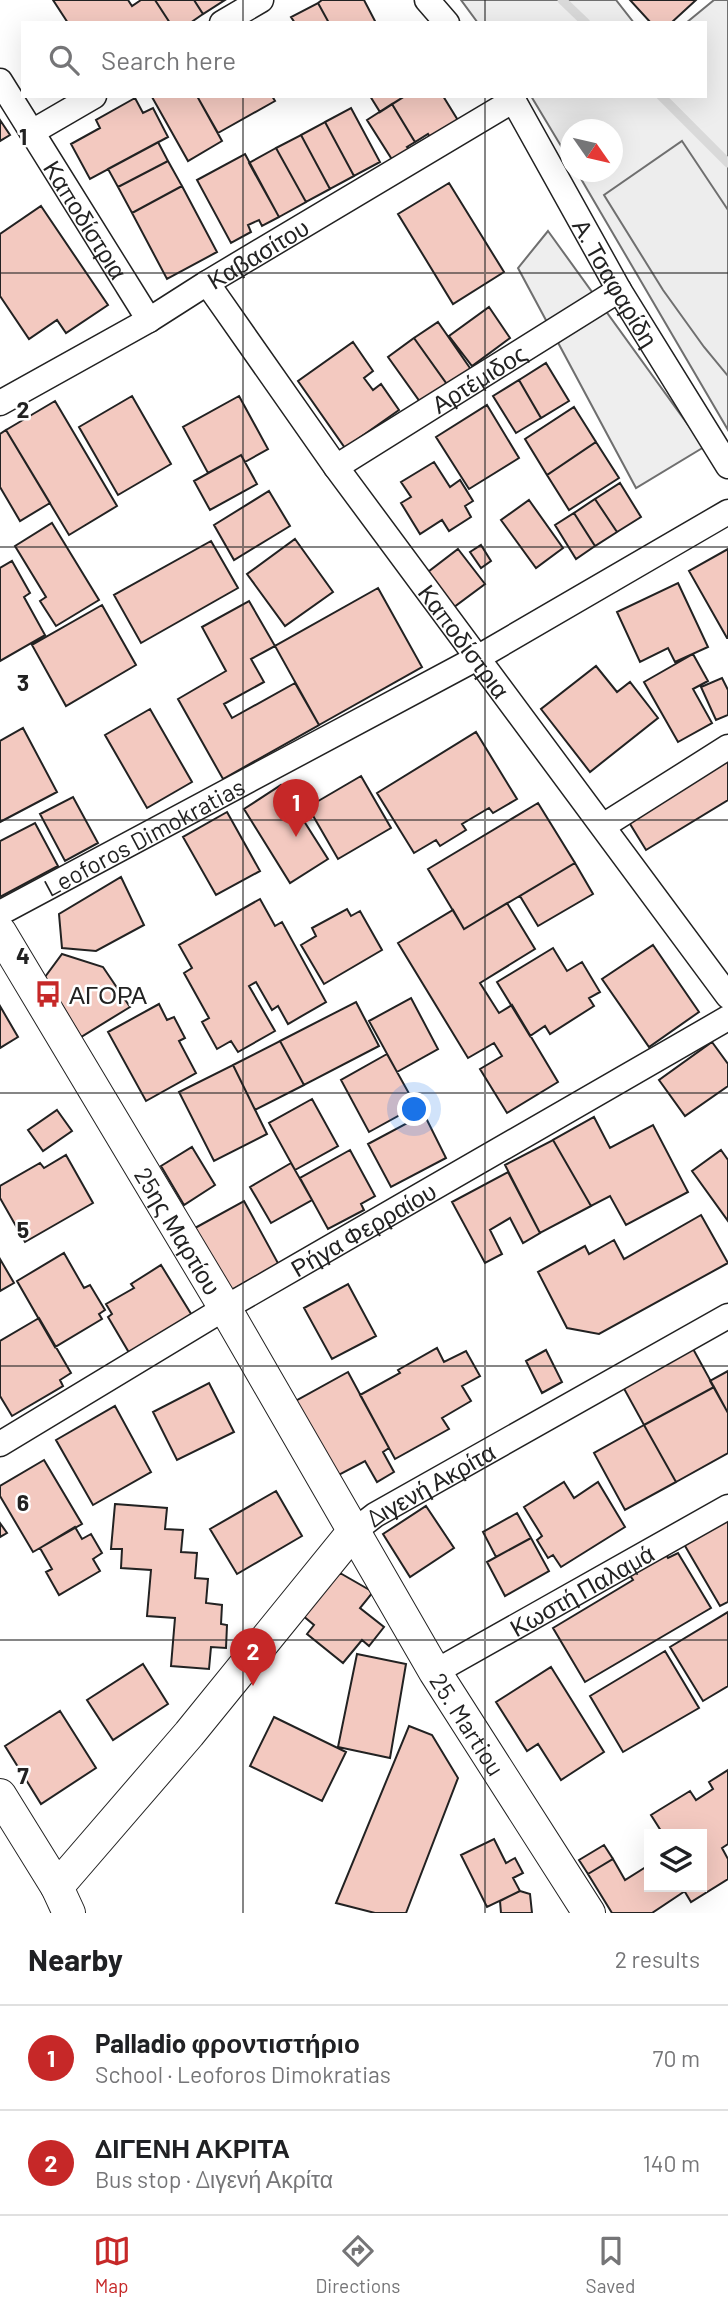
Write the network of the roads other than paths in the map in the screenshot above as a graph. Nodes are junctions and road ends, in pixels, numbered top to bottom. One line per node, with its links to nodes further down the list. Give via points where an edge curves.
1 (261, 0): 3 (street)
2 (427, 0): 4 (street)
3 (225, 21)
4 (445, 21)
5 (0, 81): 8 (street, Καποδίστρια)
6 (91, 98): 8 (street)
7 (512, 98): 9 (street, Καβασίτου); 10 (street, Α. Τσαφαρίδη)
8 (32, 132): 11 (street, Καποδίστρια)
9 (207, 283): 11 (street, Καβασίτου); 14 (street, Καποδίστρια)
10 (620, 290): 13 (street, Α. Τσαφαρίδη); 14 (street, Αρτέμιδος)
11 (149, 320): 12 (street, Καβασίτου)
12 (0, 403)
13 (728, 466)
14 (337, 467): 16 (street, Καποδίστρια)
15 (728, 512): 16 (street, Leoforos Dimokratias)
16 (477, 657): 18 (street, Καποδίστρια); 19 (street, Leoforos Dimokratias)
17 (728, 747): 18 (street)
18 (603, 826): 21 (street, Καποδίστρια)
19 (0, 914)
20 (0, 932): 23 (street, 25ης Μαρτίου)
21 (728, 996)
22 (728, 1018): 23 (street, Ρήγα Φερραίου)
23 (225, 1308): 25 (street, Ρήγα Φερραίου); 27 (street, 25ης Μαρτίου)
24 (728, 1316): 27 (street, Διγενή Ακρίτα, via 375,1515)
25 (0, 1444)
26 (728, 1507): 28 (street, Κωστή Παλαμά)
27 (353, 1532): 28 (street, 25. Martiou); 30 (street, Διγενή Ακρίτα, via 189,1734)
28 (435, 1672): 31 (street, 25. Martiou)
29 (0, 1795): 30 (street)
30 (63, 1900)
31 (589, 1913)

